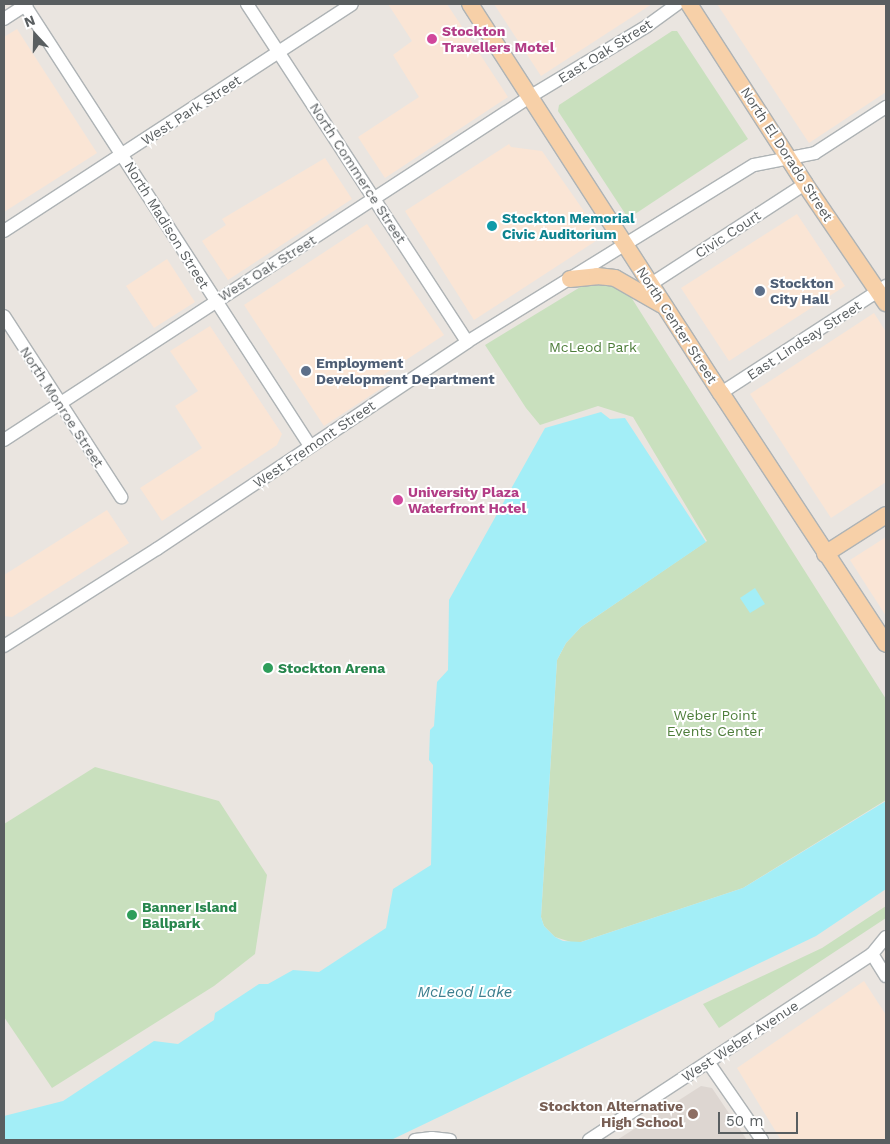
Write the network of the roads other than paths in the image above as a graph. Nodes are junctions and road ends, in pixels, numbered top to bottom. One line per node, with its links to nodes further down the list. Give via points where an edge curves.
1 (25, 4): 7 (street); 11 (street, North Madison Street)
2 (247, 4): 8 (street, North Commerce Street)
3 (352, 4): 8 (street, West Park Street)
4 (470, 4): 9 (main road, North Center Street)
5 (677, 4): 9 (street, East Oak Street, via 647,26)
6 (689, 4): 12 (main road, North El Dorado Street)
7 (4, 19)
8 (279, 52): 11 (street, West Park Street); 14 (street, North Commerce Street)
9 (531, 96): 14 (street, West Oak Street); 16 (main road, North Center Street)
10 (886, 107): 12 (street, West Fremont Street, via 815,154)
11 (122, 154): 15 (street, West Park Street); 20 (street, North Madison Street)
12 (789, 158): 13 (main road, North El Dorado Street); 16 (street, West Fremont Street, via 754,164)
13 (805, 184): 18 (street, Civic Court); 19 (main road, North El Dorado Street)
14 (375, 200): 20 (street, West Oak Street); 23 (street, North Commerce Street)
15 (4, 231)
16 (626, 245): 17 (street, West Fremont Street); 18 (main road, North Center Street)
17 (570, 280): 21 (main road, via 597,276 615,278); 23 (street, West Fremont Street)
18 (650, 284): 21 (main road, North Center Street)
19 (884, 293): 24 (street, East Lindsay Street)
20 (215, 301): 25 (street, West Oak Street); 27 (street, North Madison Street)
21 (666, 307): 24 (main road, North Center Street)
22 (4, 316): 25 (street, North Monroe Street)
23 (467, 342): 27 (street, West Fremont Street)
24 (721, 394): 30 (main road, North Center Street)
25 (60, 404): 26 (street, West Oak Street); 28 (street, North Monroe Street)
26 (4, 440)
27 (310, 446): 32 (street, West Fremont Street, via 157,549)
28 (121, 497)
29 (886, 515): 30 (main road)
30 (826, 554): 31 (main road, North Center Street)
31 (886, 644)
32 (4, 646)
33 (886, 937): 35 (street, West Weber Avenue)
34 (886, 949): 35 (street)
35 (872, 954): 36 (street); 37 (street, West Weber Avenue)
36 (886, 976)
37 (708, 1062): 40 (street, West Weber Avenue); 41 (street)
38 (415, 1140): 39 (street)
39 (450, 1140)
40 (589, 1140)
41 (762, 1140)

